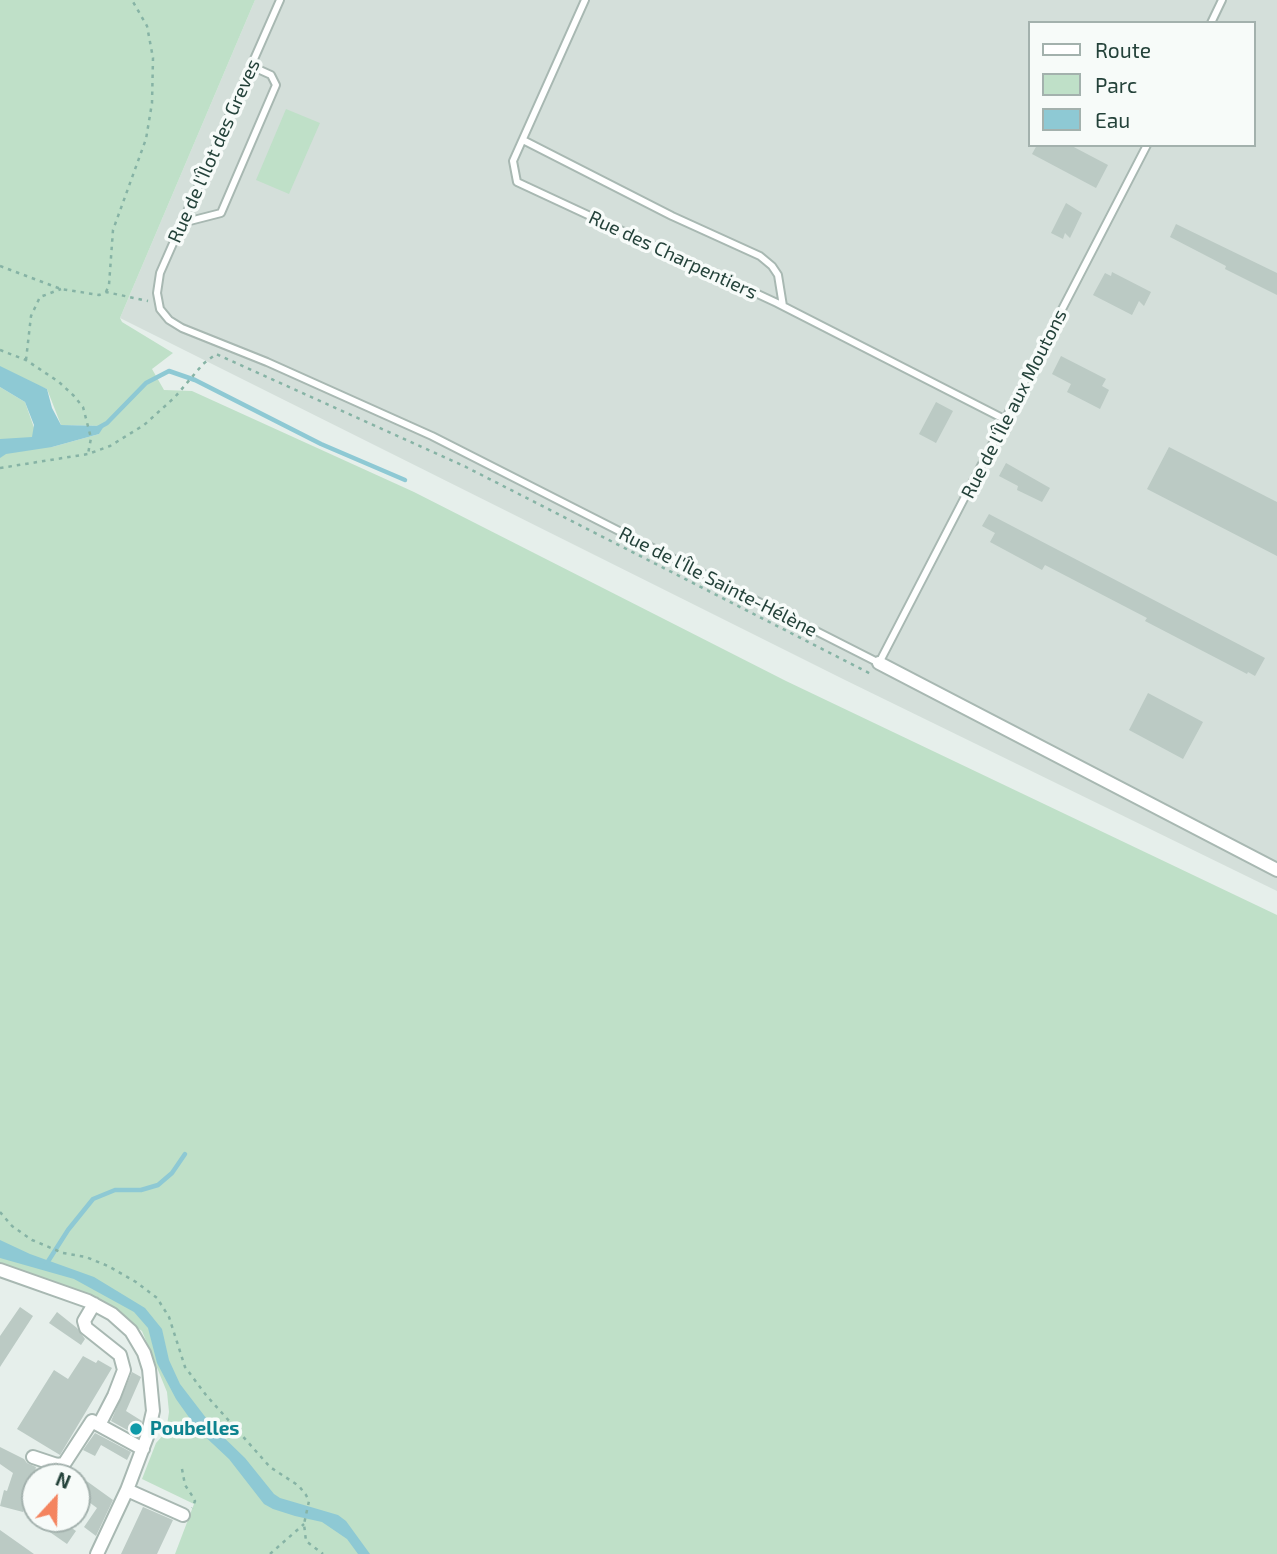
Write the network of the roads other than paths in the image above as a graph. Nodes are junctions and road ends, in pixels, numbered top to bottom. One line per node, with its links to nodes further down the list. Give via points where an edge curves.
1 (280, 0): 5 (lane, Rue de l'Îlot des Greves)
2 (585, 0): 6 (lane, Rue des Charpentiers)
3 (1222, 0): 4 (lane)
4 (1212, 21)
5 (251, 66): 8 (lane, Rue de l'Îlot des Greves); 8 (lane, via 271,75 276,85 221,213)
6 (523, 140): 10 (lane, via 760,256 778,275); 10 (lane, Rue des Charpentiers, via 513,161 517,182)
7 (1146, 147): 11 (lane, Rue de l'Île aux Moutons)
8 (182, 223): 9 (lane, Rue de l'Îlot des Greves, via 160,272)
9 (159, 304): 12 (lane, Rue de l'Île Sainte-Hélène, via 169,320 182,328 432,436)
10 (782, 306): 11 (lane, Rue des Charpentiers)
11 (1006, 420): 12 (lane, Rue de l'Île aux Moutons)
12 (879, 663): 13 (street, Rue de l'Île Sainte-Hélène)
13 (1277, 870)
14 (0, 1270): 15 (street)
15 (94, 1304): 16 (street, via 84,1321 86,1328 120,1355 124,1370); 17 (street, via 131,1331 146,1361 153,1411)
16 (99, 1425): 17 (street); 18 (street, via 92,1421 64,1464)
17 (143, 1449): 19 (street)
18 (33, 1457)
19 (127, 1490): 20 (street); 21 (street)
20 (183, 1515)
21 (97, 1554)

